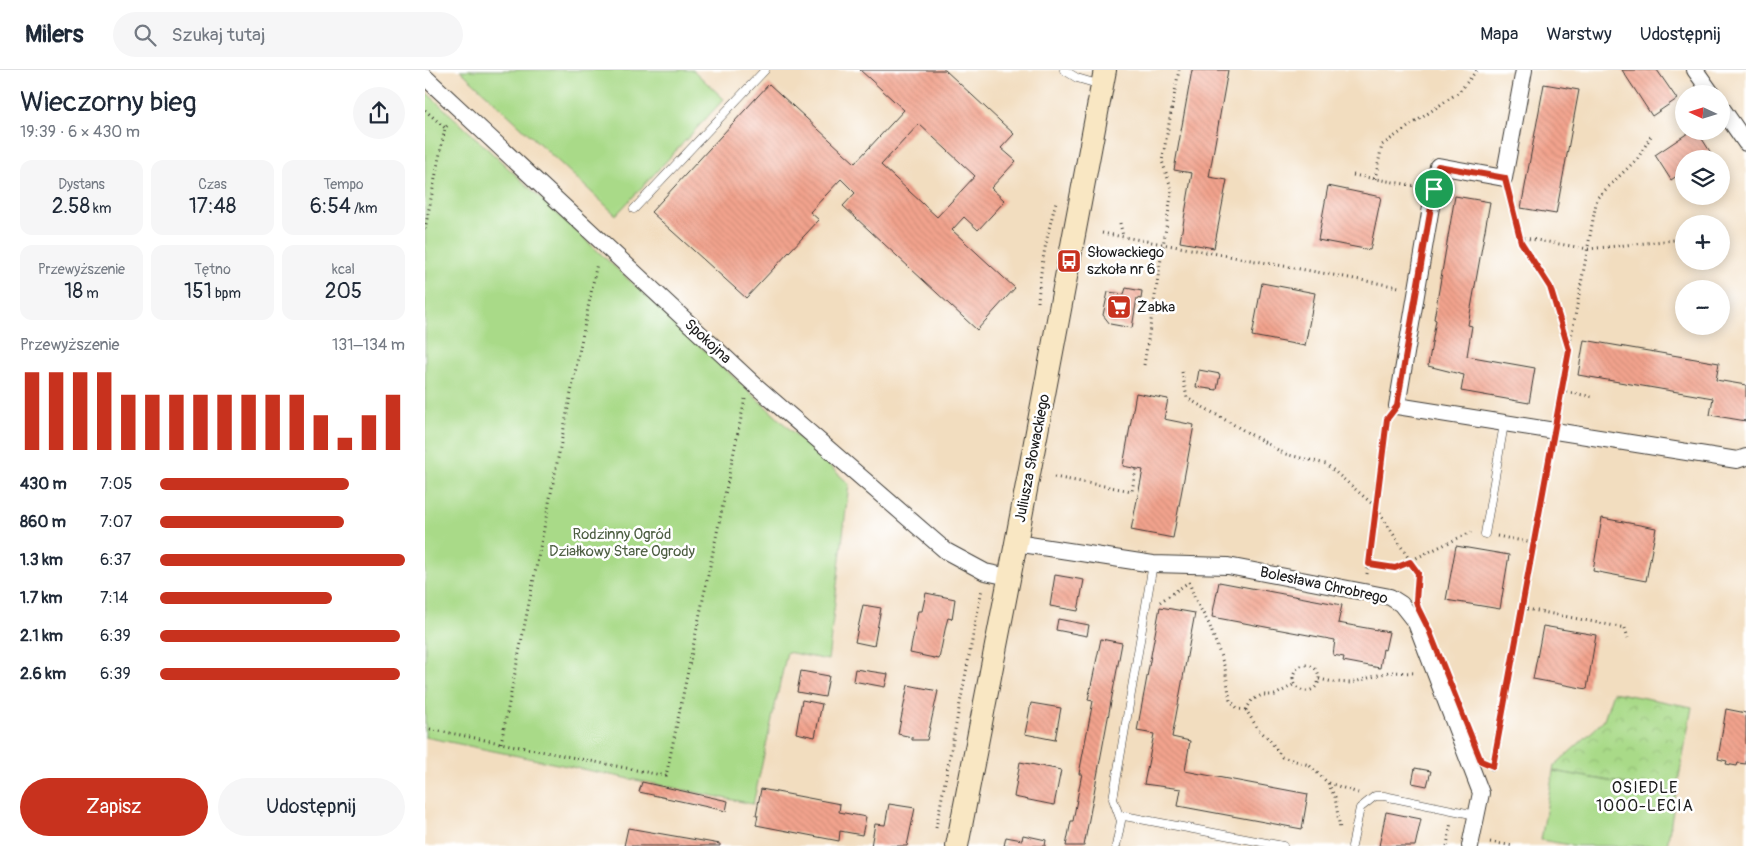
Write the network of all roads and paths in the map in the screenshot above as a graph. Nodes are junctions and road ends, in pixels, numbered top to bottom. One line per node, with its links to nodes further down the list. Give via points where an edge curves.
1 (765, 70): 18 (lane)
2 (1065, 70): 8 (lane, via 1077,78)
3 (1179, 70): 25 (path, via 1162,161 1172,190)
4 (1477, 70): 16 (path, via 1459,92 1381,146)
5 (1524, 70): 15 (street)
6 (1695, 70): 9 (street)
7 (425, 77): 49 (street, Spokojna, via 757,386 946,551 985,572)
8 (1104, 78): 43 (street, Juliusza Słowackiego)
9 (1706, 85)
10 (425, 110): 20 (path, via 445,128)
11 (1730, 121): 13 (street)
12 (1651, 136): 26 (path, via 1638,158 1597,198)
13 (1746, 143)
14 (1353, 175): 16 (path)
15 (1505, 178): 17 (street, via 1438,166); 23 (path)
16 (1375, 179): 17 (path)
17 (1434, 189): 28 (street)
18 (634, 209)
19 (1120, 223): 22 (path)
20 (425, 230)
21 (1102, 232): 22 (path)
22 (1123, 236): 25 (path)
23 (1519, 236): 26 (path); 29 (path, via 1550,287)
24 (1674, 240): 26 (path)
25 (1163, 244): 28 (path); 30 (path)
26 (1588, 249): 29 (path)
27 (597, 263): 63 (path)
28 (1417, 290): 35 (street)
29 (1569, 350): 32 (path)
30 (1144, 365)
31 (1182, 372): 41 (path, via 1187,398 1285,454 1326,464)
32 (1561, 390): 33 (path); 37 (path)
33 (1594, 397)
34 (744, 400): 63 (path, via 666,776)
35 (1397, 406): 36 (street); 41 (path, via 1387,419)
36 (1504, 424): 37 (street); 42 (lane)
37 (1553, 432): 38 (street, via 1737,460); 44 (path)
38 (1746, 458)
39 (1136, 468): 40 (path, via 1133,491)
40 (1054, 477)
41 (1376, 507): 45 (path); 47 (path)
42 (1485, 534): 44 (path); 45 (path, via 1470,532)
43 (1016, 543): 46 (street, Bolesława Chrobrego); 49 (street, Juliusza Słowackiego)
44 (1533, 543): 56 (path)
45 (1410, 562): 47 (path, via 1395,568); 54 (path, via 1418,573)
46 (1153, 564): 48 (street, Bolesława Chrobrego); 69 (lane, via 1113,799)
47 (1369, 564): 53 (path)
48 (1183, 565): 52 (path); 53 (street, Bolesława Chrobrego, via 1241,568)
49 (1009, 577): 74 (street, Juliusza Słowackiego)
50 (1195, 578): 52 (path)
51 (983, 581): 72 (path)
52 (1189, 582): 55 (path); 61 (path, via 1225,668 1230,700 1238,709)
53 (1365, 592): 67 (street, Bolesława Chrobrego, via 1391,597 1416,623)
54 (1416, 601)
55 (1153, 606)
56 (1522, 608): 57 (path, via 1625,628); 65 (path)
57 (1628, 638)
58 (1417, 674): 59 (path, via 1389,672 1351,683)
59 (1319, 679): 60 (path, via 1309,690 1301,690); 60 (path, via 1314,668 1306,665 1296,672)
60 (1295, 684): 61 (path, via 1275,694 1262,695 1253,700)
61 (1246, 710): 66 (path, via 1282,757 1309,766)
62 (425, 728): 63 (path)
63 (501, 743)
64 (1487, 763): 65 (path)
65 (1493, 766): 67 (path)
66 (1328, 783): 68 (path, via 1358,792); 71 (path, via 1335,798)
67 (1481, 793): 70 (street)
68 (1360, 808): 70 (lane, via 1375,796 1384,796); 77 (lane)
69 (1119, 815): 75 (lane, via 1121,821); 76 (lane)
70 (1476, 815): 73 (street)
71 (1340, 829)
72 (935, 836)
73 (1470, 842): 78 (path)
74 (957, 846)
75 (1116, 846)
76 (1283, 846)
77 (1352, 846)
78 (1514, 846)

